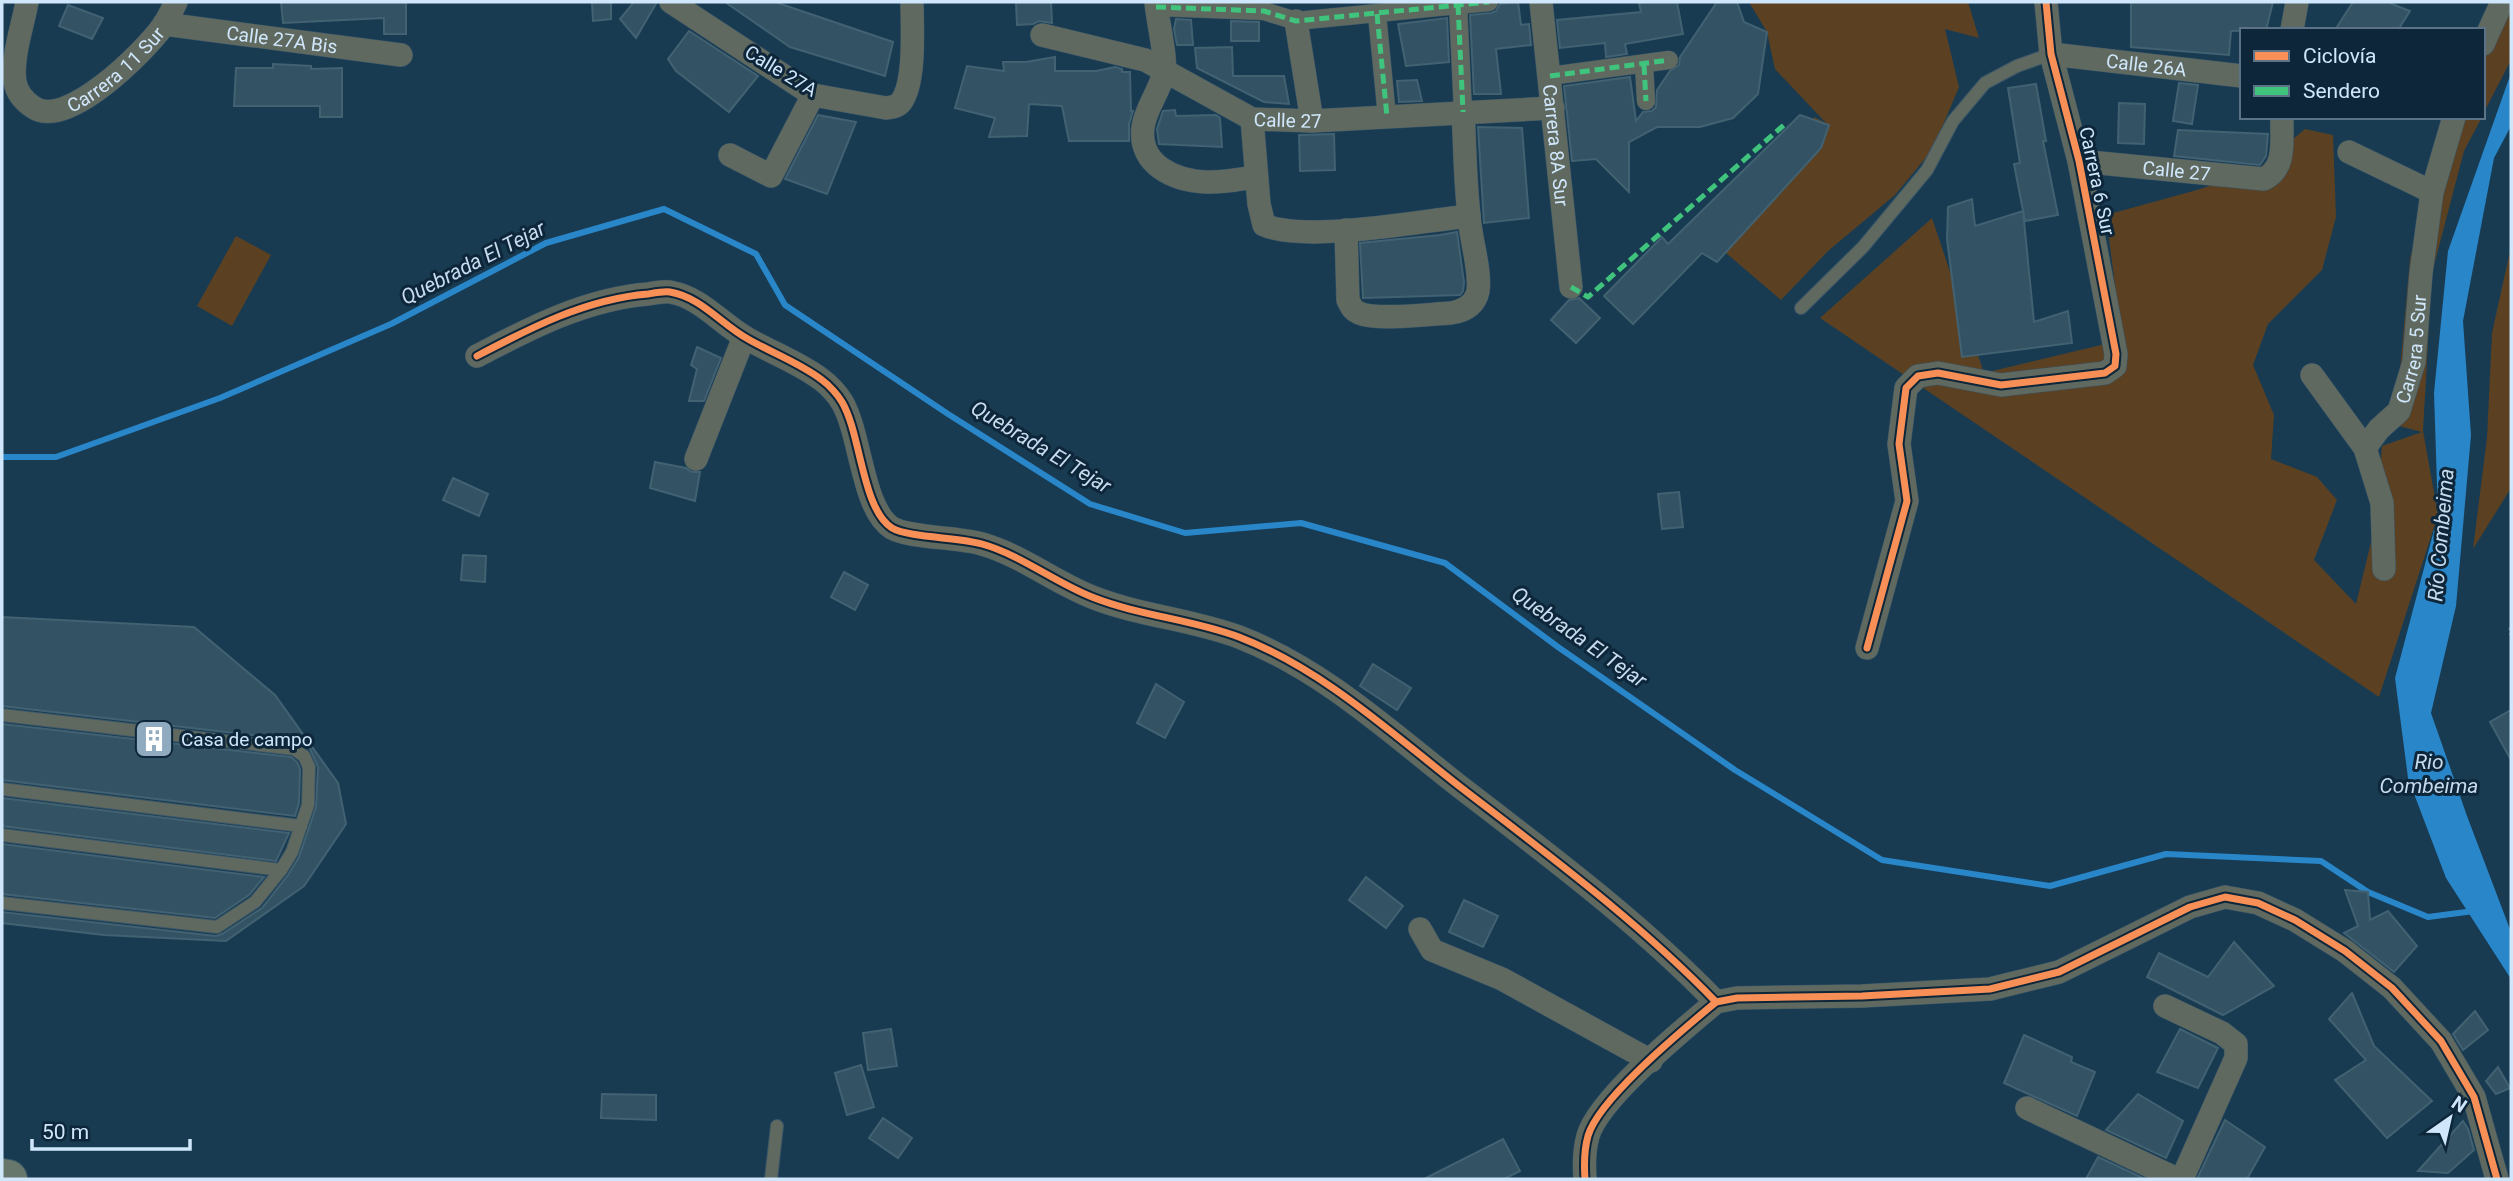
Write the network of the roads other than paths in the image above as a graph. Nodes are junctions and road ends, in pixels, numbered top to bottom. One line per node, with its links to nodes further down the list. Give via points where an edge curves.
1 (27, 2): 14 (street, Carrera 11 Sur, via 15,84 23,99 38,111 58,112 106,83)
2 (176, 2): 14 (street, Carrera 11 Sur)
3 (671, 2): 25 (street, Calle 27A)
4 (912, 2): 25 (street, Calle 27A, via 908,84 901,102 886,108)
5 (1489, 2): 11 (street)
6 (1541, 2): 23 (street, Carrera 8A Sur)
7 (2046, 2): 18 (street, Carrera 6 Sur)
8 (2297, 2): 15 (street)
9 (2502, 2): 17 (street)
10 (1156, 5): 13 (street, via 1264,11); 22 (street)
11 (1458, 5): 12 (street); 28 (street)
12 (1377, 14): 13 (street); 29 (street)
13 (1296, 22): 33 (street)
14 (164, 24): 19 (street, Calle 27A Bis)
15 (2292, 28)
16 (1042, 35): 22 (street, Calle 27, via 1125,54)
17 (2485, 40)
18 (2052, 54): 24 (street, Calle 26A); 36 (street, Carrera 6 Sur); 42 (lane, via 1985,83 1953,121 1927,170 1863,247)
19 (401, 55)
20 (1669, 60): 21 (street)
21 (1644, 65): 23 (street); 26 (street)
22 (1165, 70): 30 (street, Calle 27); 37 (street, via 1143,126 1142,147 1149,160 1172,174 1206,183)
23 (1549, 76): 27 (street, Carrera 8A Sur)
24 (2240, 76)
25 (813, 95): 35 (street, via 771,176)
26 (1646, 101)
27 (1553, 108): 28 (street, Calle 27); 41 (street, Carrera 8A Sur)
28 (1463, 112): 29 (street, Calle 27); 39 (street)
29 (1387, 117): 33 (street, Calle 27)
30 (1252, 119): 33 (street, Calle 27); 37 (street)
31 (2282, 119): 36 (street, Calle 27, via 2281,162 2264,179)
32 (2453, 119): 38 (street, Carrera 5 Sur)
33 (1312, 121)
34 (2349, 152): 38 (street)
35 (730, 155)
36 (2079, 161): 49 (street, Carrera 6 Sur, via 2115,366 2105,373 2001,384 1938,373 1919,376 1906,388 1899,444 1907,501)
37 (1256, 177): 40 (street, via 1265,225 1289,232)
38 (2432, 192): 46 (street, Carrera 5 Sur, via 2414,362 2399,411)
39 (1469, 216): 40 (street); 40 (street, via 1478,291 1462,311 1451,313 1373,316 1352,309)
40 (1346, 230)
41 (1571, 287)
42 (1801, 308)
43 (744, 337): 44 (street, via 696,302 670,292 633,295 561,315); 47 (street); 57 (street, via 823,381 841,401 869,491 878,513 892,528 985,544 1091,597 1137,612 1197,623 1275,653 1375,719 1572,873)
44 (477, 356)
45 (2312, 374): 46 (street)
46 (2365, 448): 48 (street, via 2382,503)
47 (695, 459)
48 (2384, 569)
49 (1867, 648)
50 (2, 715): 52 (lane, via 294,749 309,767 308,805)
51 (2, 789): 52 (lane)
52 (301, 826): 54 (lane)
53 (2, 835): 54 (lane)
54 (281, 870): 55 (lane, via 255,902 217,927)
55 (2, 903)
56 (1420, 929): 59 (street, via 1432,950 1502,979)
57 (1716, 1002): 59 (street); 68 (street, via 1990,989 2059,972 2190,907 2225,897 2258,903 2345,951 2392,988 2441,1041 2474,1097)
58 (2165, 1006): 67 (street, via 2236,1044 2236,1058)
59 (1651, 1061): 65 (street, via 1620,1088 1588,1134)
60 (2027, 1108): 66 (street)
61 (777, 1126): 64 (lane)
62 (2, 1178): 63 (highway)
63 (8, 1179)
64 (771, 1179)
65 (1585, 1179)
66 (2177, 1179)
67 (2182, 1179)
68 (2497, 1179)

